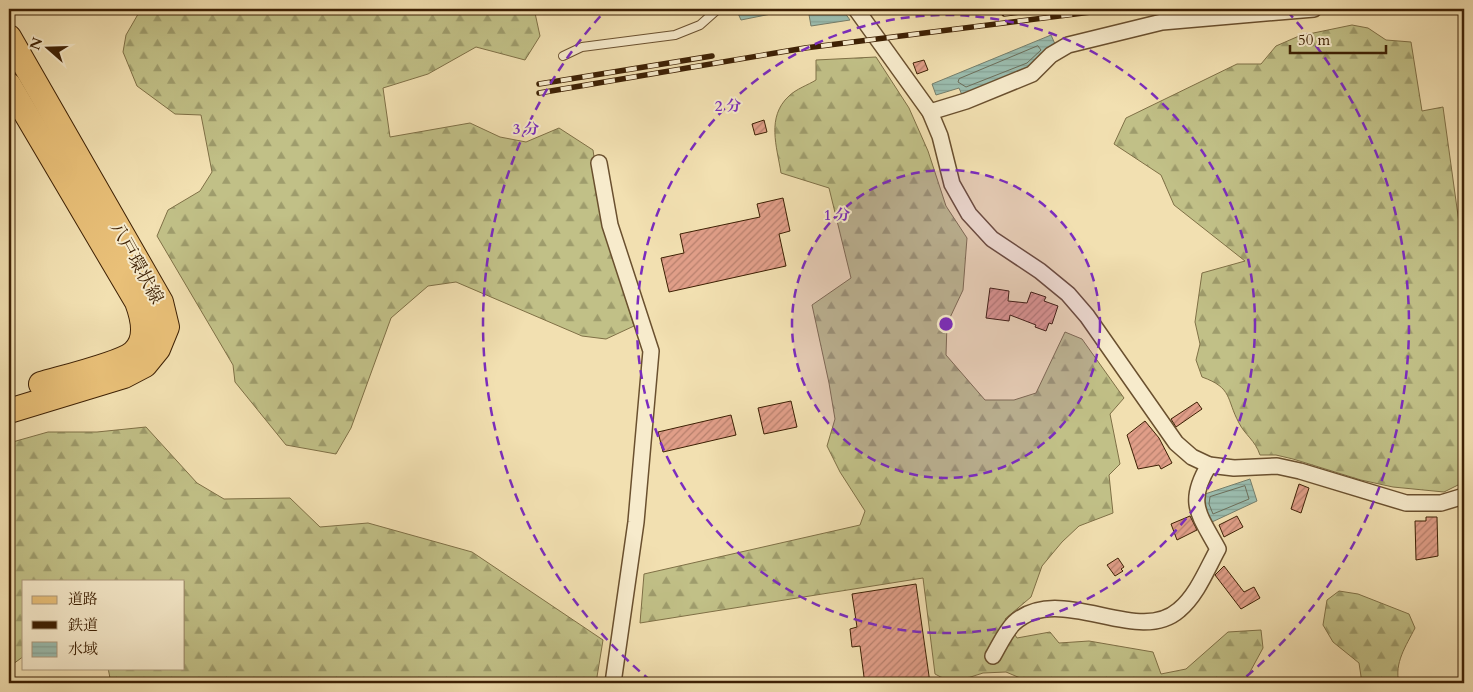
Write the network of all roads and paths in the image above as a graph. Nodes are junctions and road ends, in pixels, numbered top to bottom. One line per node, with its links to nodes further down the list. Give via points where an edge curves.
1 (718, 9): 5 (lane, via 700,25 675,35 582,48)
2 (856, 9): 7 (street)
3 (1314, 9): 7 (street, via 1162,22 1068,44 1032,74)
4 (9, 37): 10 (main road, 八戸環状線, via 161,302 167,327 158,349 145,365 124,376)
5 (563, 56)
6 (9, 85): 9 (main road, 八戸環状線, via 137,302 144,320 143,336 134,352)
7 (930, 112): 11 (street, via 940,136 952,184 968,214 992,239 1068,294 1176,443 1192,457)
8 (599, 164): 14 (street, via 610,225 651,351 636,522)
9 (9, 394)
10 (9, 411)
11 (1209, 465): 12 (street, via 1285,468 1406,503 1441,502); 13 (street, via 1196,495 1196,508 1218,549 1192,596 1178,611 1163,618 1133,621 1049,608 1027,614 1012,625)
12 (1464, 496)
13 (993, 656)
14 (613, 683)

